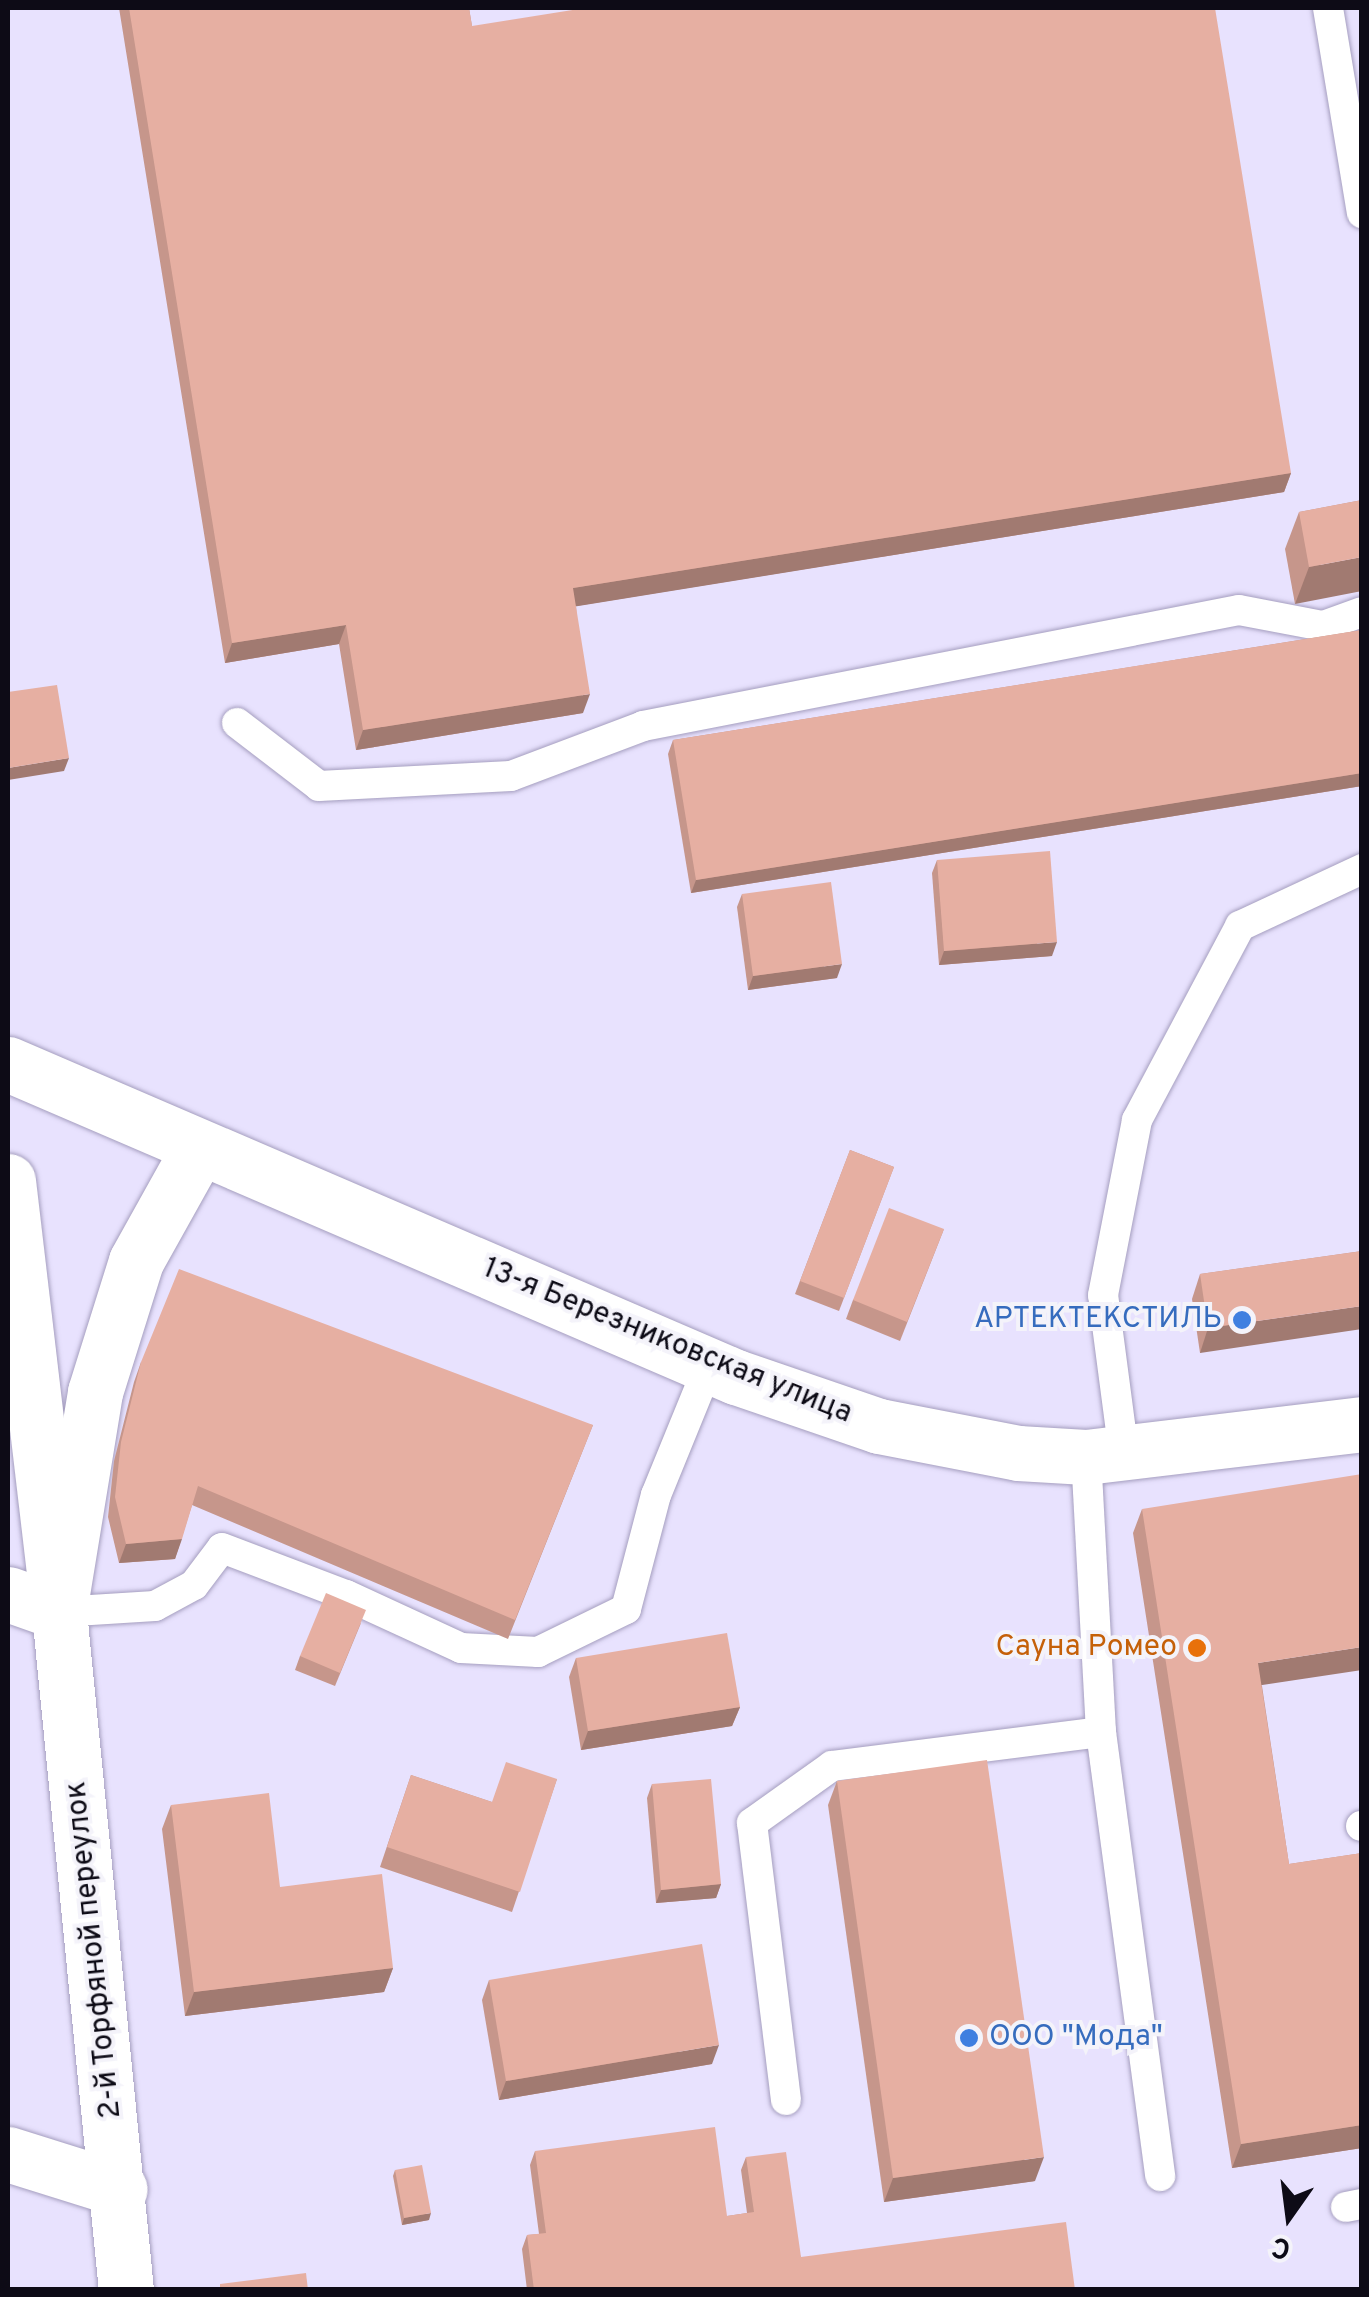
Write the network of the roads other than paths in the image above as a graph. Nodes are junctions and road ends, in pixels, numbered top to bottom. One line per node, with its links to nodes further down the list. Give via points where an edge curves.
1 (1328, 8): 2 (lane)
2 (1362, 213)
3 (1362, 612): 4 (lane, via 1323,626 1239,610 643,726 510,776 319,786)
4 (237, 723)
5 (1362, 869): 11 (lane, via 1240,926 1137,1120 1103,1295)
6 (8, 1064): 7 (street, 13-я Березниковская улица)
7 (199, 1148): 9 (street, 13-я Березниковская улица); 13 (street, 2-й Торфяной переулок, via 136,1261 95,1392)
8 (8, 1180): 13 (street, 2-й Торфяной переулок)
9 (710, 1365): 11 (street, 13-я Березниковская улица, via 879,1426 1018,1453); 13 (lane, via 656,1495 626,1609 538,1652 460,1648 222,1548 194,1585 154,1606)
10 (1362, 1424): 11 (street, 13-я Березниковская улица)
11 (1105, 1455): 14 (lane)
12 (8, 1594): 13 (street)
13 (59, 1612): 18 (street, 2-й Торфяной переулок)
14 (1100, 1732): 15 (lane, via 832,1766 752,1823); 17 (lane)
15 (786, 2100)
16 (8, 2154): 18 (street)
17 (1160, 2176)
18 (120, 2189): 19 (street, 2-й Торфяной переулок)
19 (126, 2290)

